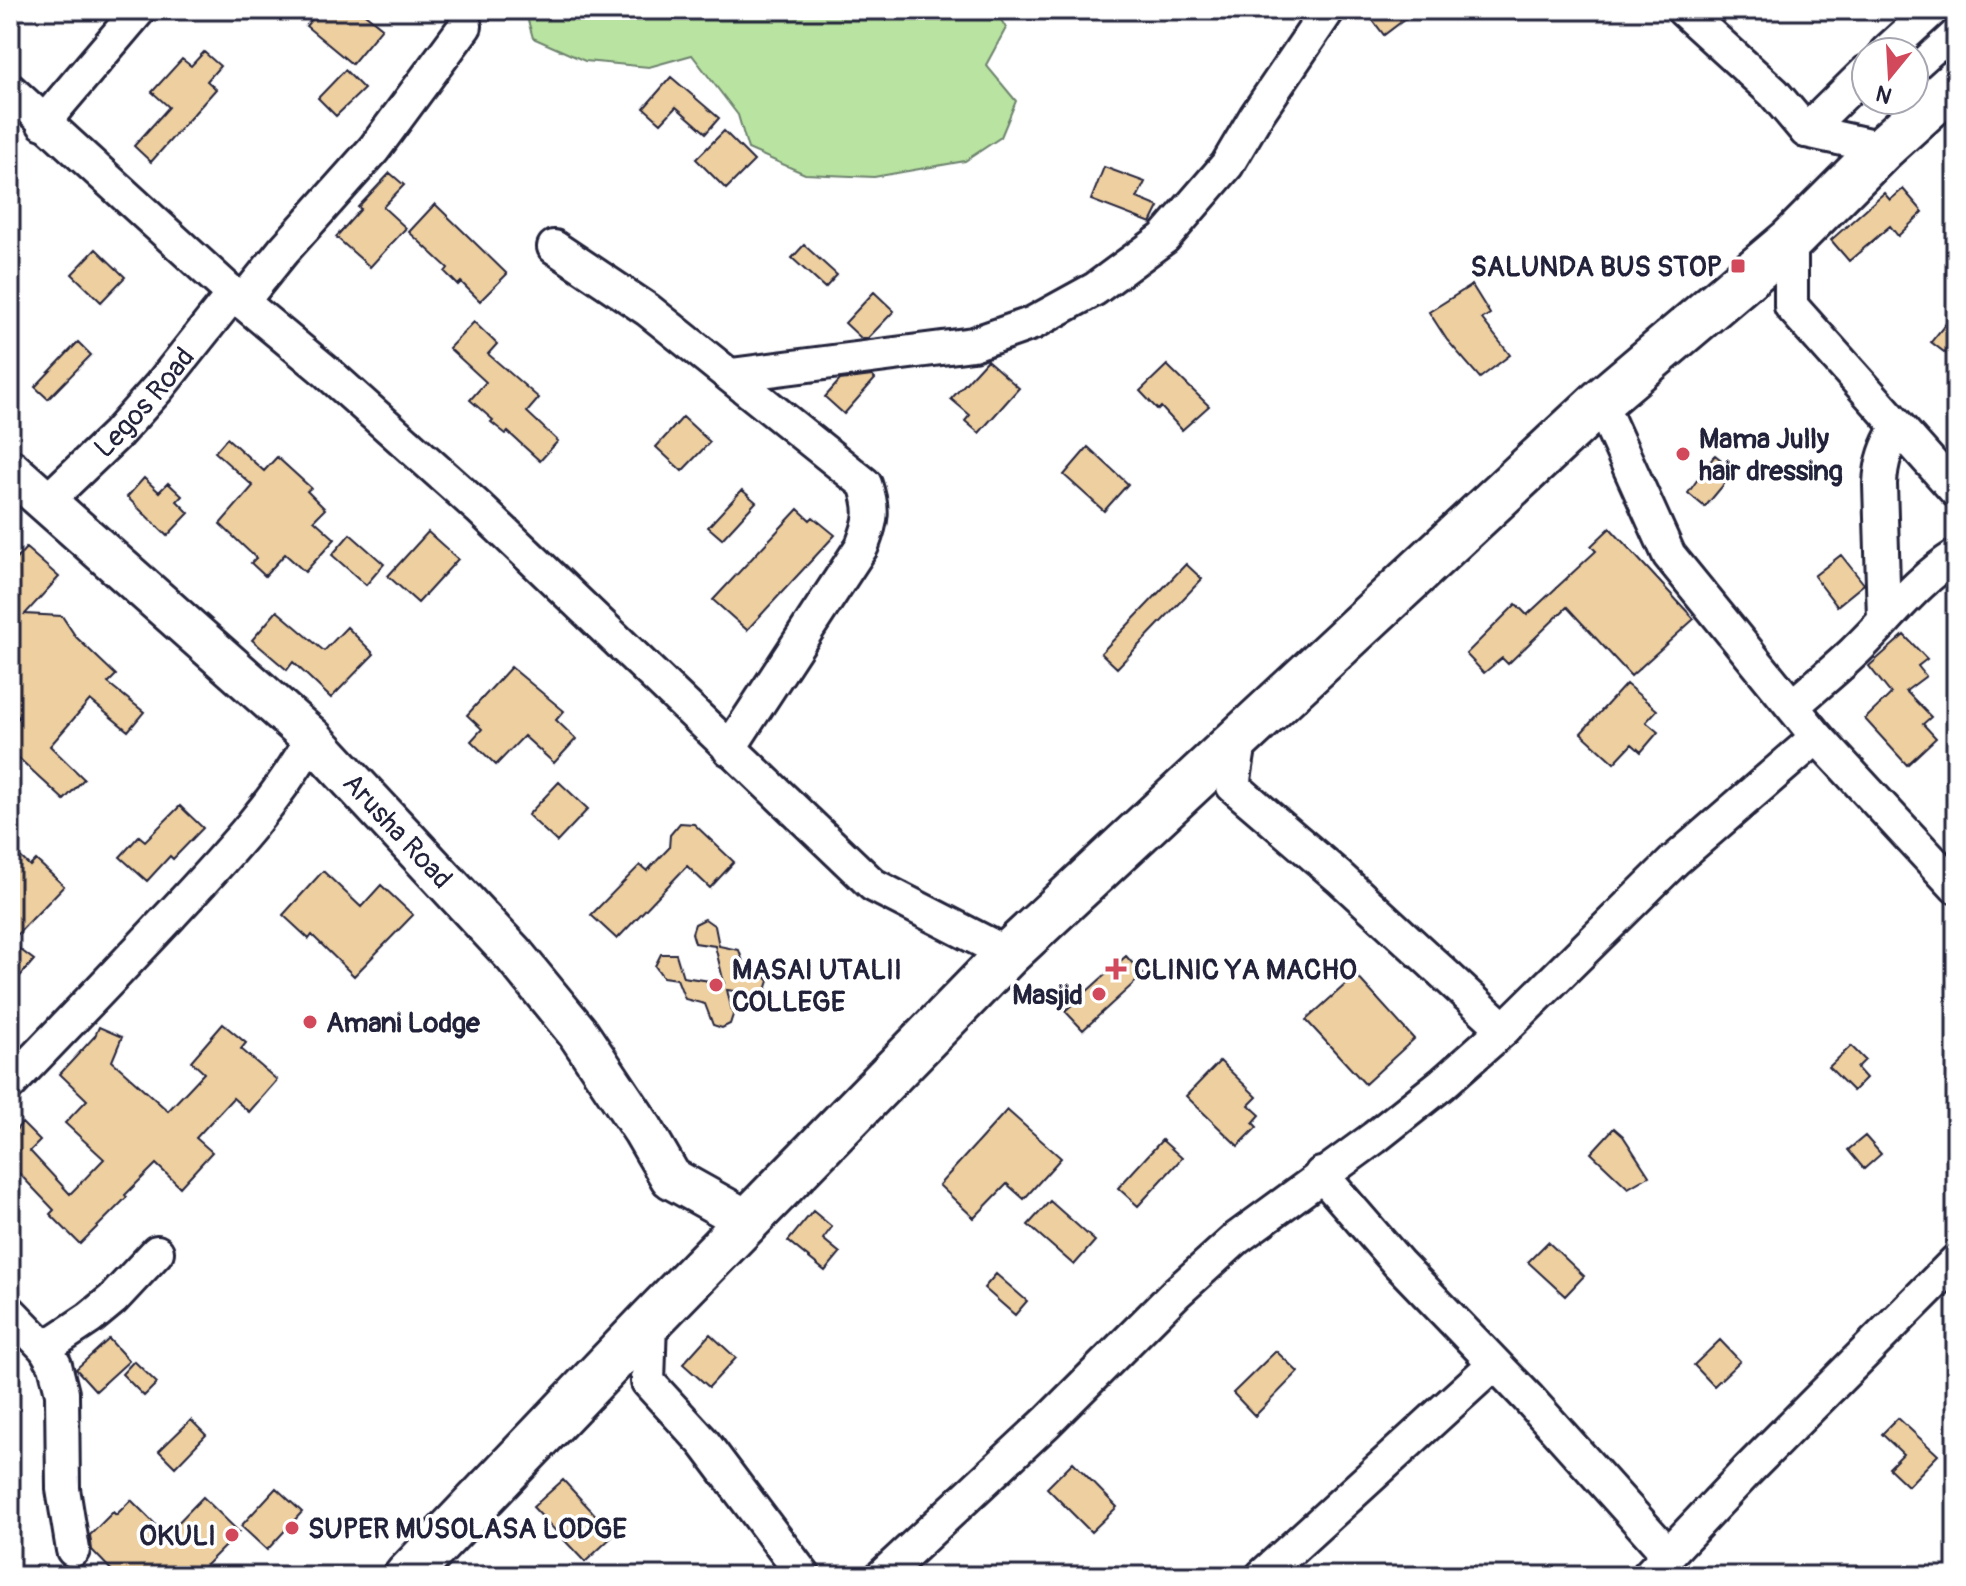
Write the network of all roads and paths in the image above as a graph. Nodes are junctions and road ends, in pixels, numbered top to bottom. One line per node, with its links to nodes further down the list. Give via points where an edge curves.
1 (139, 10): 10 (street)
2 (1328, 10): 16 (street, via 1227,165 1164,238 1095,289 1033,323 973,344)
3 (1683, 10): 11 (street, via 1774,93)
4 (1932, 10): 6 (street)
5 (465, 26): 15 (street, Legos Road, via 374,149)
6 (1904, 36)
7 (1956, 82): 12 (highway)
8 (1850, 88): 11 (street)
9 (10, 90): 10 (street)
10 (43, 123): 15 (street)
11 (1806, 131): 12 (street)
12 (1883, 148): 13 (highway)
13 (1791, 240): 17 (highway); 18 (street, via 1791,306)
14 (554, 247): 16 (street, via 648,310)
15 (238, 298): 21 (street, Legos Road, via 117,434); 28 (street, via 479,508)
16 (731, 375): 28 (street, via 865,484 873,506 862,546)
17 (1600, 402): 24 (street, via 1669,555); 25 (highway)
18 (1898, 427): 20 (street); 23 (street, via 1886,447 1880,484)
19 (10, 470): 21 (main road, Arusha Road)
20 (1956, 491)
21 (46, 502): 27 (main road, Arusha Road)
22 (1956, 556): 23 (street)
23 (1884, 618): 24 (street, via 1855,652)
24 (1793, 706): 26 (street)
25 (1241, 735): 30 (highway); 31 (street, via 1233,786)
26 (1817, 737): 29 (street); 31 (street, via 1674,861)
27 (312, 738): 32 (street, via 270,803); 34 (main road, Arusha Road, via 523,966 586,1045 671,1178)
28 (729, 749): 30 (street, via 873,885)
29 (1956, 887)
30 (1008, 954): 34 (highway)
31 (1504, 1029): 33 (street, via 1396,1120)
32 (10, 1084)
33 (1321, 1174): 40 (street); 45 (street, via 1226,1247)
34 (748, 1221): 38 (highway)
35 (157, 1252): 39 (street, via 113,1299)
36 (1956, 1261): 42 (street)
37 (10, 1312): 39 (street)
38 (650, 1321): 43 (highway); 44 (street, via 648,1382 704,1443)
39 (45, 1348): 41 (street, via 62,1393 63,1489)
40 (1494, 1364): 42 (street); 46 (street)
41 (73, 1550)
42 (1658, 1565)
43 (407, 1576)
44 (804, 1576)
45 (882, 1576)
46 (1262, 1576)

